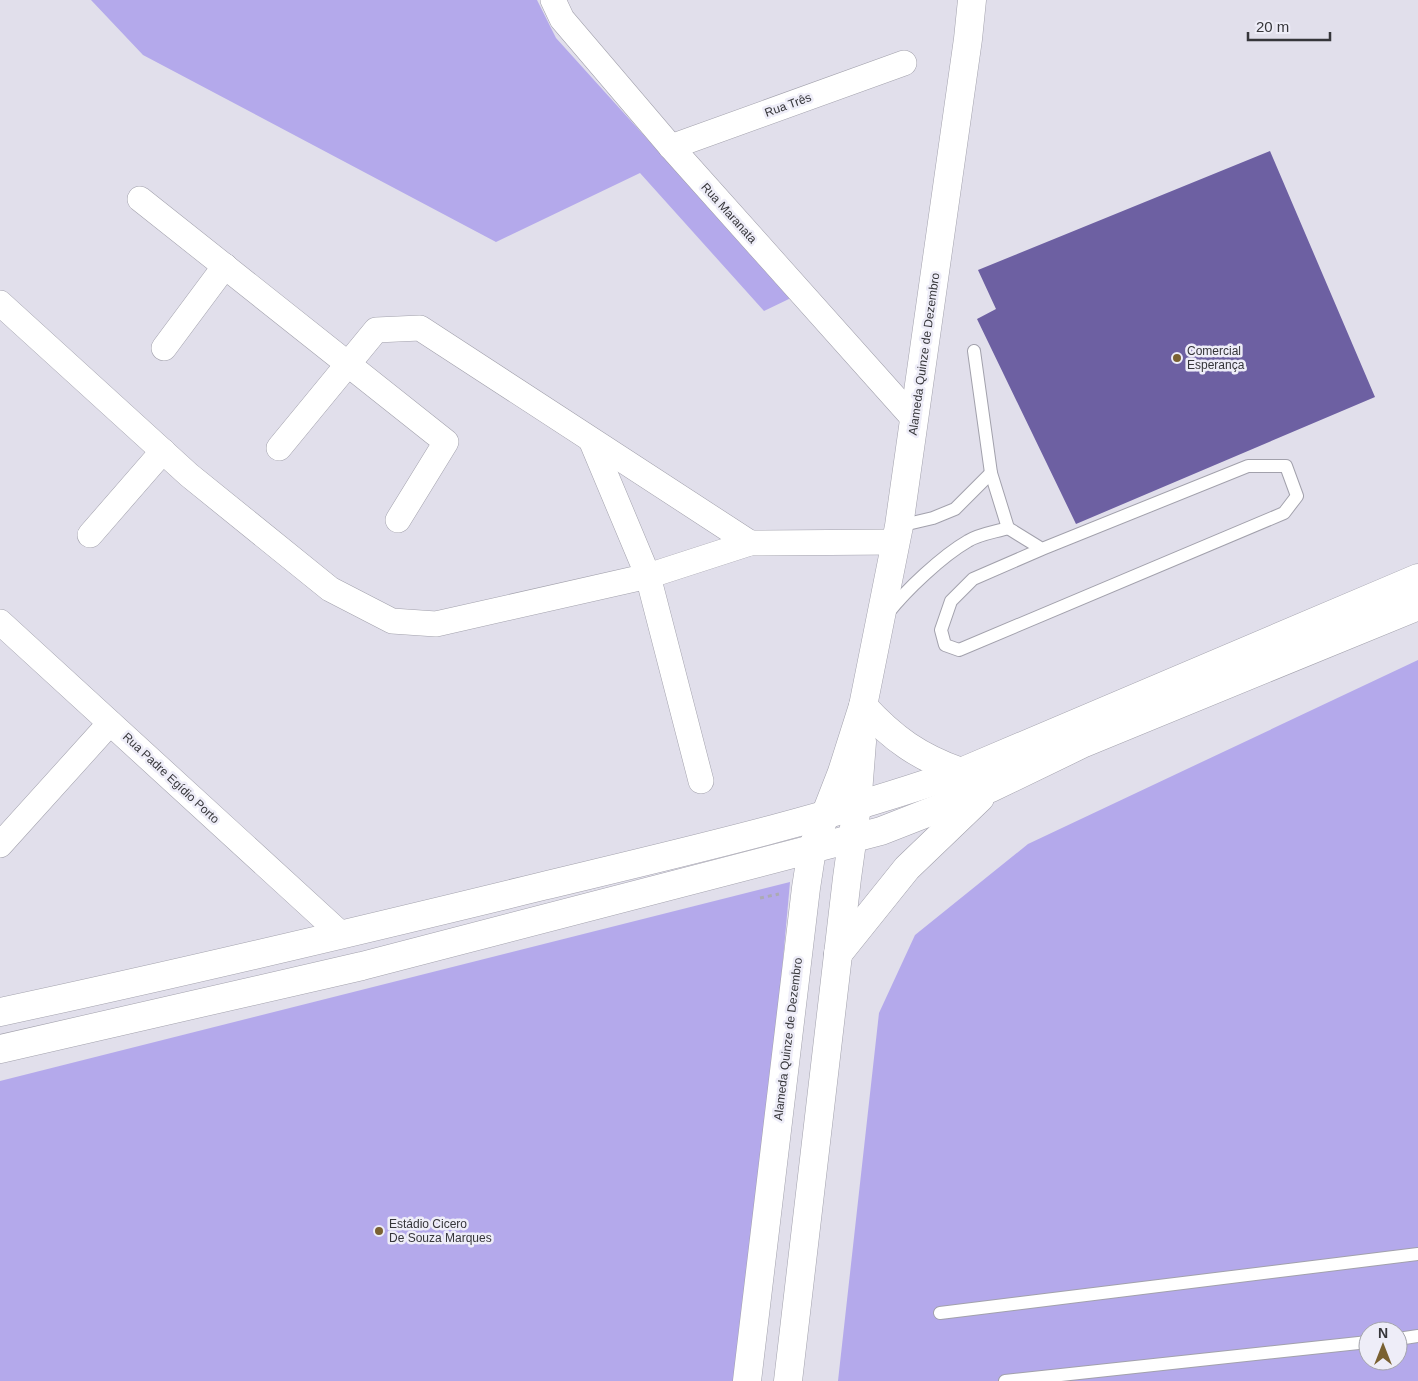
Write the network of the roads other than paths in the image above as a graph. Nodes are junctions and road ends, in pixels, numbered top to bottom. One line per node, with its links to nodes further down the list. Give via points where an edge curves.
1 (553, 0): 4 (street, Rua Maranata, via 562,18)
2 (972, 0): 11 (main road, Alameda Quinze de Dezembro)
3 (904, 62): 4 (street, Rua Três)
4 (671, 147): 11 (street, Rua Maranata)
5 (140, 199): 6 (street)
6 (225, 266): 8 (street); 10 (street)
7 (0, 303): 14 (street)
8 (164, 348)
9 (974, 351): 15 (lane)
10 (349, 363): 12 (street, via 376,330 420,328); 13 (street); 16 (street, via 446,442)
11 (914, 419): 18 (main road, Alameda Quinze de Dezembro)
12 (591, 440): 20 (street); 22 (street)
13 (279, 448)
14 (164, 451): 19 (street); 22 (street, via 330,589 392,621 436,624)
15 (991, 473): 17 (lane); 18 (lane, via 955,509)
16 (398, 520)
17 (1008, 528): 21 (lane); 26 (lane, via 970,540 945,556 899,599)
18 (898, 534): 20 (street); 26 (main road, Alameda Quinze de Dezembro)
19 (90, 535)
20 (750, 543): 22 (street)
21 (1042, 550): 21 (lane, via 973,579 951,601 941,630 945,645 959,650 1275,517 1284,513 1296,496 1286,466 1248,466)
22 (648, 576): 30 (street)
23 (1418, 578): 29 (main road)
24 (1418, 606): 31 (main road, via 1084,743)
25 (0, 622): 28 (street, Rua Padre Egídio Porto)
26 (880, 623): 27 (main road, Alameda Quinze de Dezembro)
27 (863, 706): 29 (main road, via 914,752); 32 (main road, Alameda Quinze de Dezembro); 33 (main road, Alameda Quinze de Dezembro)
28 (110, 723): 35 (street); 37 (street, Rua Padre Egídio Porto)
29 (961, 772): 32 (main road)
30 (701, 781)
31 (991, 788): 34 (main road, via 881,831); 38 (main road, via 907,868)
32 (858, 806): 33 (main road); 34 (main road, Alameda Quinze de Dezembro)
33 (826, 815): 36 (main road, Alameda Quinze de Dezembro); 37 (main road)
34 (853, 838): 36 (main road); 38 (main road, Alameda Quinze de Dezembro)
35 (0, 845)
36 (812, 849): 40 (main road, via 362,966); 44 (main road, Alameda Quinze de Dezembro)
37 (342, 935): 39 (main road)
38 (838, 954): 45 (main road, Alameda Quinze de Dezembro)
39 (0, 1012)
40 (0, 1049)
41 (1418, 1254): 42 (lane)
42 (940, 1313)
43 (1358, 1343): 46 (lane)
44 (747, 1381)
45 (788, 1381)
46 (1006, 1381)

